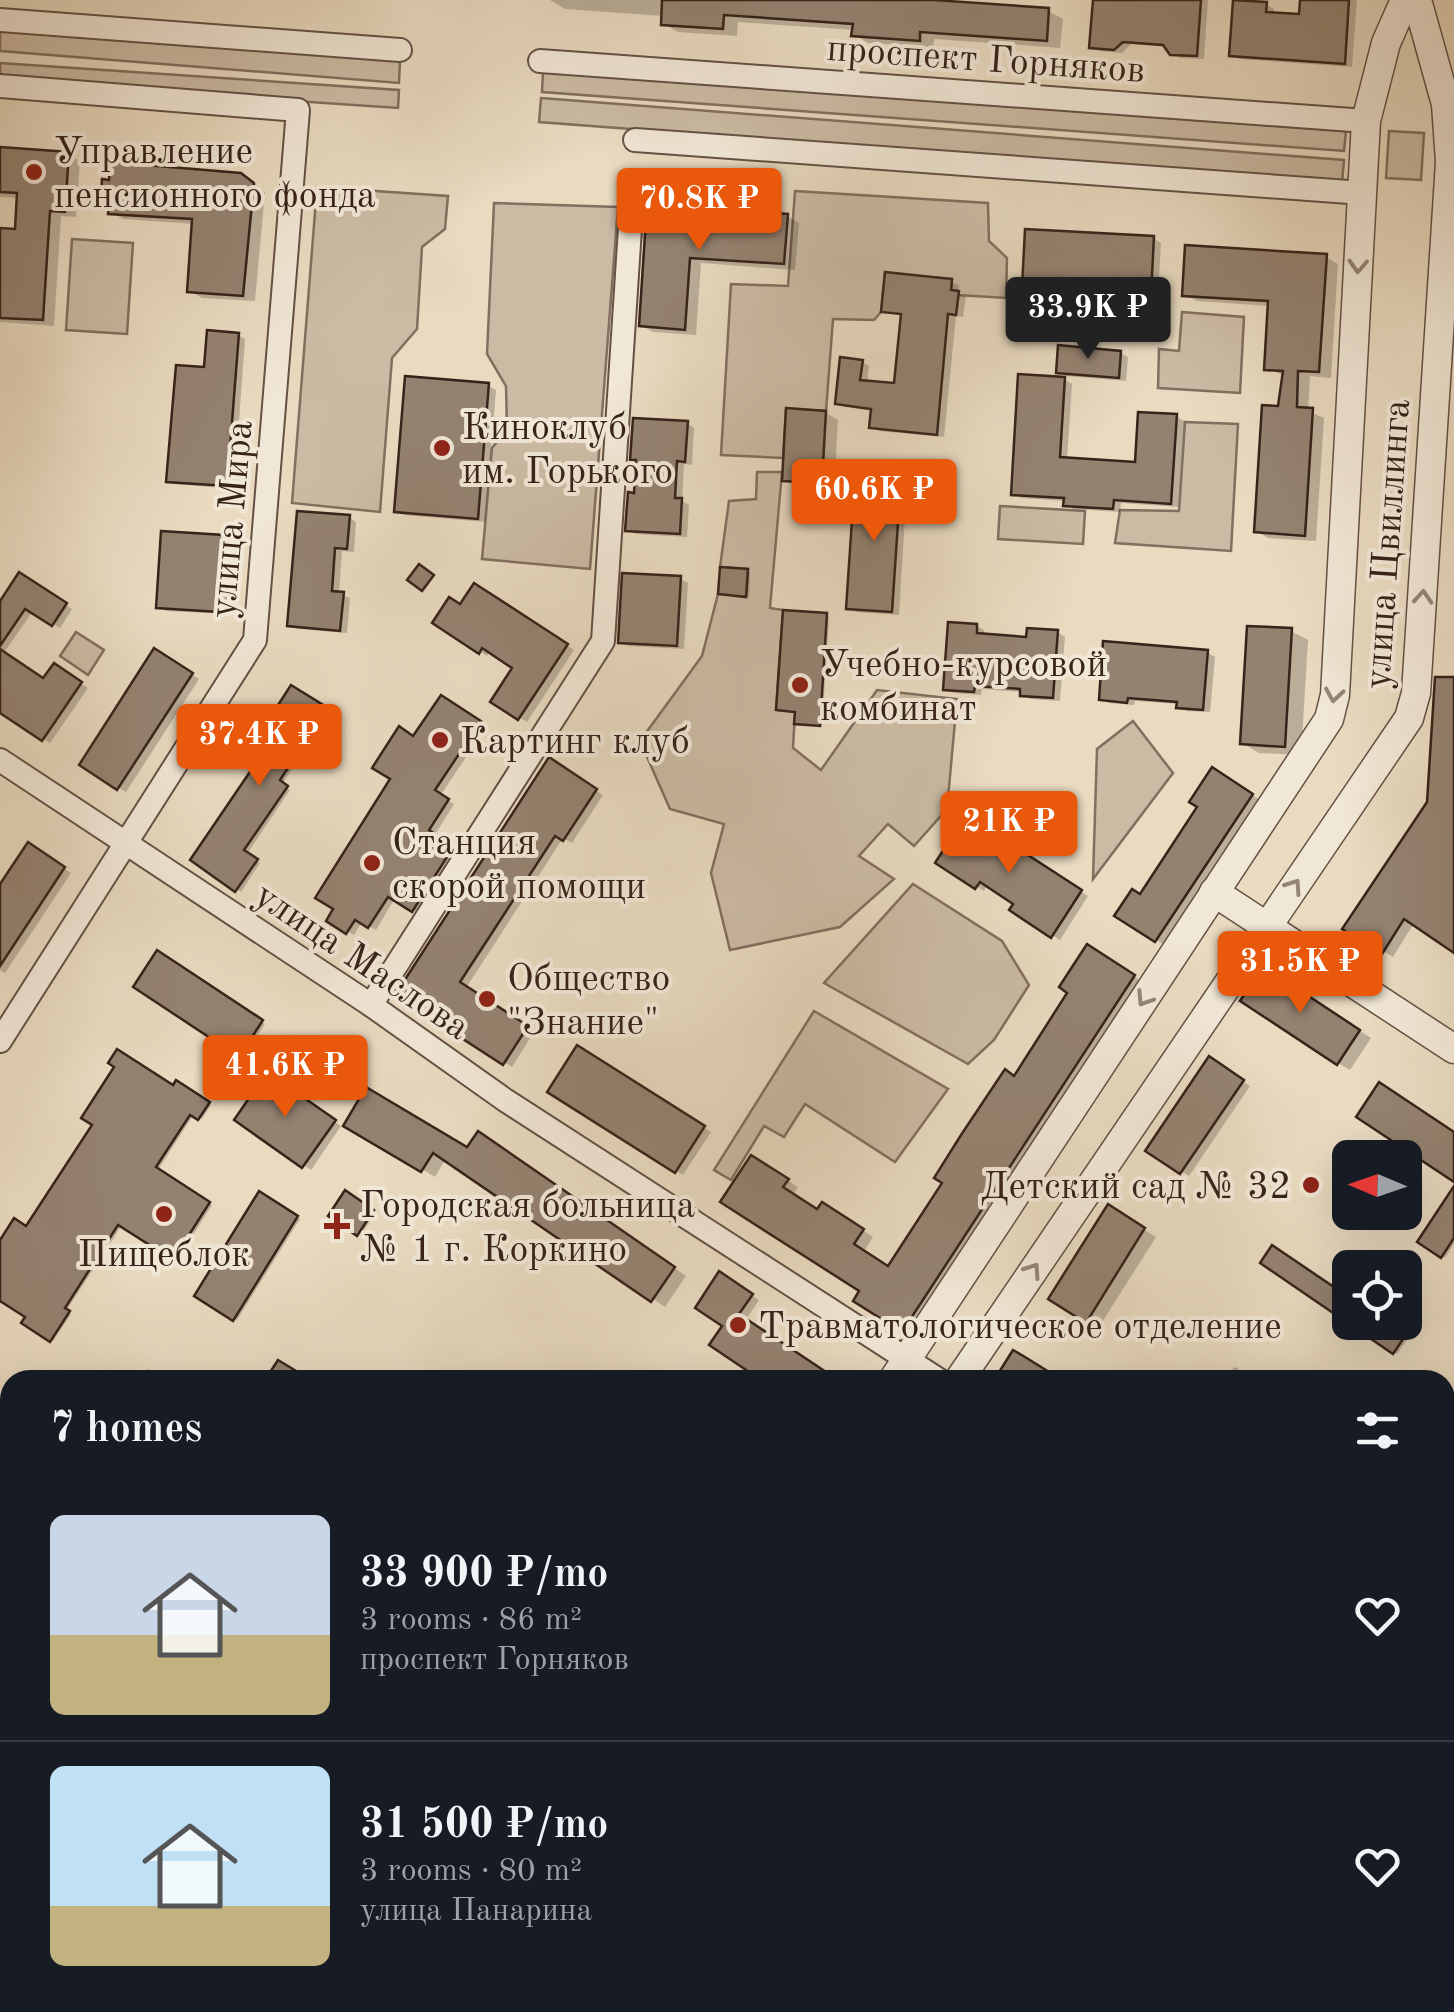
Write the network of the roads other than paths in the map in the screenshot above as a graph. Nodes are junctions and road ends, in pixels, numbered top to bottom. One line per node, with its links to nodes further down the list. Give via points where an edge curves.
1 (1405, 0): 7 (street, улица Цвиллинга)
2 (1417, 0): 14 (street, улица Цвиллинга, one-way to 2, via 1409,718 1416,693 1450,162 1446,104)
3 (0, 20): 4 (street)
4 (400, 50)
5 (540, 61): 7 (street, проспект Горняков)
6 (0, 86): 12 (street, улица Мира, via 298,110 255,640)
7 (1366, 121): 9 (street, улица Цвиллинга)
8 (634, 140): 9 (street)
9 (1362, 193): 13 (street, улица Цвиллинга, one-way to 13, via 1336,696 1329,719)
10 (632, 198): 15 (street, via 603,640)
11 (0, 760): 12 (street, улица Маслова)
12 (126, 844): 15 (street, улица Маслова); 16 (street, улица Мира)
13 (1214, 892): 14 (street); 18 (street, улица Цвиллинга, one-way to 18)
14 (1266, 926): 17 (street); 19 (street, улица Цвиллинга, one-way to 14)
15 (371, 1005): 18 (street, улица Маслова)
16 (0, 1041)
17 (1454, 1049)
18 (900, 1369)
19 (965, 1370)

